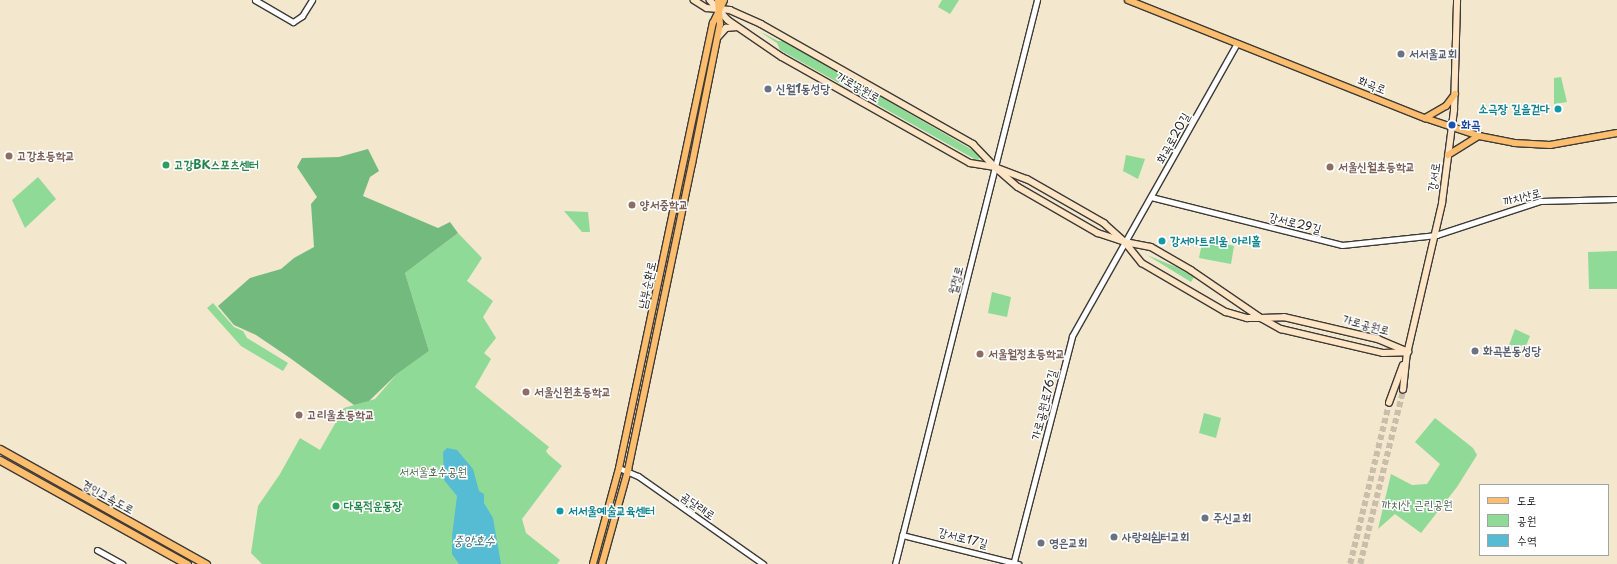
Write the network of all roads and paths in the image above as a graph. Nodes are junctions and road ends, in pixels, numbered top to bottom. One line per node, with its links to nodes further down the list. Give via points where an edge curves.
1 (255, 0): 2 (street, via 293,22 302,16)
2 (312, 0)
3 (694, 0): 10 (main road, 가로공원로, via 707,8)
4 (710, 0): 10 (main road, 가로공원로)
5 (718, 0): 10 (main road, 남부순환로)
6 (724, 0): 10 (main road, 남부순환로)
7 (1037, 0): 22 (street, 월정로)
8 (1128, 0): 13 (main road, 화곡로)
9 (1457, 0): 14 (main road, 강서로)
10 (720, 10): 11 (main road, 가로공원로, via 728,20); 12 (main road, 남부순환로); 19 (main road, 가로공원로, via 730,10 761,24); 37 (main road, 남부순환로, via 713,23)
11 (741, 29): 12 (main road, via 730,27); 21 (main road, 가로공원로, via 782,57)
12 (718, 37): 38 (main road, 남부순환로)
13 (1237, 43): 15 (main road, 화곡로); 25 (street, 화곡로20길)
14 (1455, 94): 15 (main road, via 1446,106); 16 (main road, 강서로)
15 (1426, 118): 16 (main road, 화곡로)
16 (1452, 128): 18 (main road, 화곡로); 20 (main road, 강서로)
17 (1617, 132): 18 (main road, 화곡로, via 1550,145 1514,143)
18 (1479, 136): 20 (main road)
19 (978, 147): 21 (main road, via 984,157 983,161); 22 (main road, 가로공원로)
20 (1448, 155): 29 (main road, 강서로)
21 (970, 163): 22 (main road, 가로공원로)
22 (995, 167): 23 (main road, 가로공원로); 24 (main road, 가로공원로); 41 (street, 월정로)
23 (1027, 179): 24 (main road, via 1014,178); 27 (main road, 가로공원로)
24 (1018, 187): 28 (main road, 가로공원로)
25 (1151, 197): 29 (street, 강서로29길, via 1342,245); 30 (street, 화곡로20길)
26 (1617, 198): 29 (street, 까치산로, via 1540,201)
27 (1104, 223): 28 (street, via 1110,233); 30 (main road, 가로공원로)
28 (1098, 233): 30 (main road, 가로공원로)
29 (1436, 235): 32 (main road, 강서로)
30 (1126, 242): 31 (main road, 가로공원로, via 1151,247 1191,270); 31 (main road, 가로공원로, via 1142,263 1214,305 1233,314); 43 (street, 가로공원로76길, via 1072,336)
31 (1261, 318): 32 (main road, 가로공원로, via 1281,329 1374,351); 32 (main road, 가로공원로, via 1284,317 1387,341)
32 (1407, 353): 33 (main road, 강서로); 34 (main road, 강서로)
33 (1403, 390)
34 (1389, 403)
35 (0, 449): 46 (highway, 경인고속도로)
36 (0, 460): 45 (highway, 경인고속도로)
37 (619, 468): 38 (street, 곰달래로); 39 (main road, 남부순환로)
38 (628, 470): 40 (main road, 남부순환로); 49 (street, 곰달래로)
39 (612, 496): 40 (main road, via 618,496 613,511); 47 (main road, 남부순환로)
40 (615, 516): 48 (main road, 남부순환로)
41 (902, 535): 43 (street, 강서로17길); 50 (street, 월정로)
42 (97, 550): 44 (street)
43 (1016, 563)
44 (122, 564)
45 (187, 564)
46 (206, 564)
47 (593, 564)
48 (602, 564)
49 (763, 564)
50 (895, 564)

